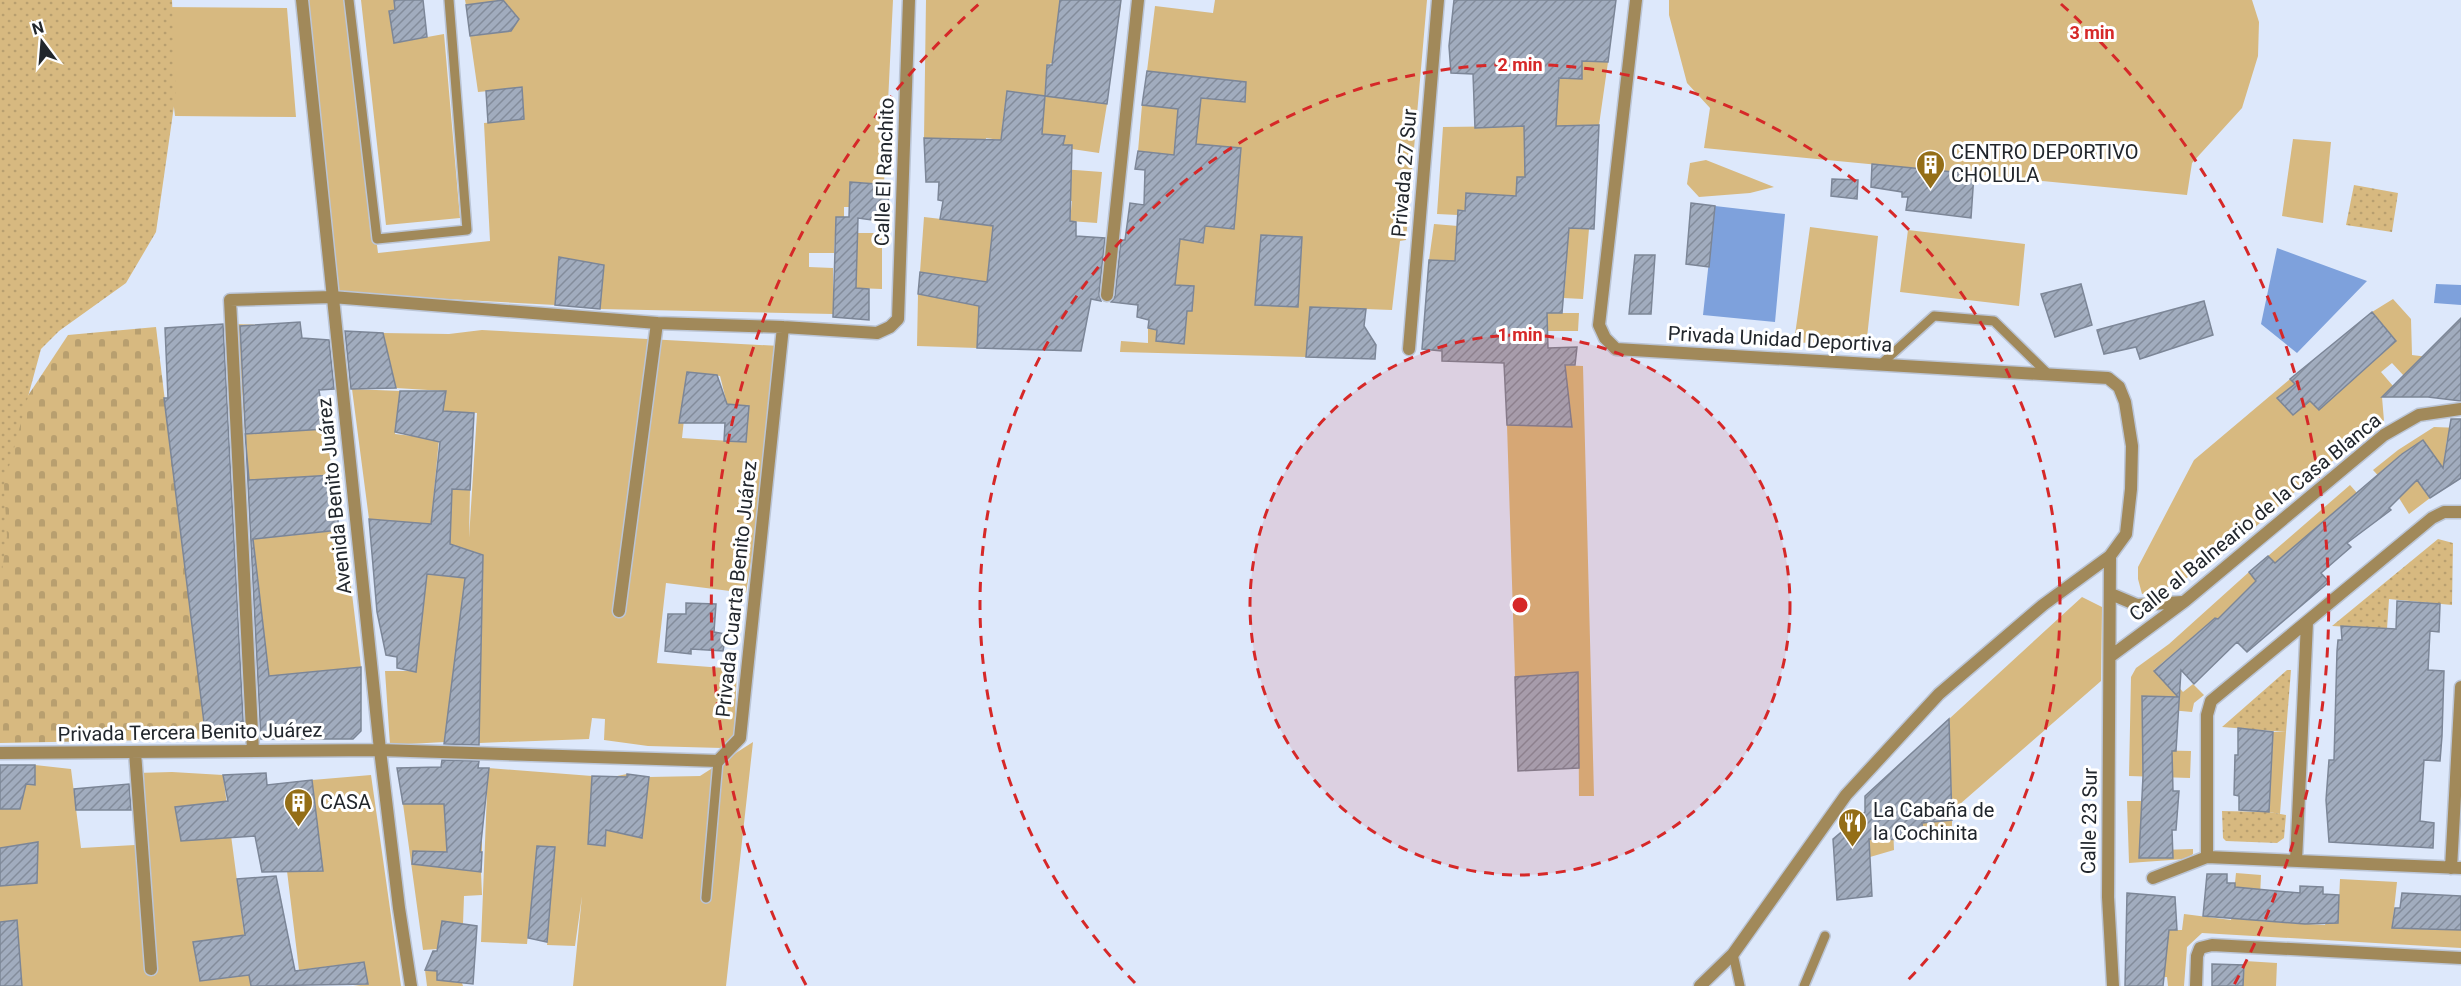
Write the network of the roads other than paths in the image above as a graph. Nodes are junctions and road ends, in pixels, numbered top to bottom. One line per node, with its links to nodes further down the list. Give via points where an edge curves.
1 (302, 0): 9 (street, Avenida Benito Juárez)
2 (349, 0): 3 (lane, via 377,238 467,230)
3 (449, 0)
4 (909, 0): 11 (street, Calle El Ranchito, via 898,319 877,333)
5 (1138, 0): 8 (street)
6 (1438, 0): 12 (street, Privada 27 Sur)
7 (1636, 0): 13 (street, Privada Unidad Deportiva, via 1599,325 1605,338 1616,349)
8 (1107, 295)
9 (332, 297): 10 (street); 24 (street, Avenida Benito Juárez); 25 (street, via 230,300)
10 (657, 323): 11 (street); 20 (street)
11 (783, 327): 28 (street, Privada Cuarta Benito Juárez, via 740,738)
12 (1408, 349)
13 (1881, 364): 14 (street, Privada Unidad Deportiva); 14 (lane, via 1934,316 1994,321)
14 (2049, 375): 17 (street, Privada Unidad Deportiva, via 2108,378 2125,402 2132,446 2132,489 2126,534)
15 (2461, 409): 19 (street, Calle al Balneario de la Casa Blanca, via 2419,415 2384,435)
16 (2461, 512): 21 (street, via 2444,512 2432,518)
17 (2110, 556): 18 (street, Calle 23 Sur); 35 (street, via 2043,605 1939,694 1846,795)
18 (2110, 594): 19 (street, via 2137,605); 22 (street, Calle 23 Sur)
19 (2185, 601): 22 (street, Calle al Balneario de la Casa Blanca)
20 (618, 610)
21 (2307, 622): 29 (street, via 2211,701 2207,715); 30 (street)
22 (2111, 656): 42 (street, Calle 23 Sur, via 2108,897)
23 (2461, 687): 31 (street)
24 (380, 750): 25 (street, Privada Tercera Benito Juárez); 28 (street); 38 (street, Avenida Benito Juárez)
25 (253, 751): 26 (street, Privada Tercera Benito Juárez)
26 (135, 752): 27 (street, Privada Tercera Benito Juárez); 37 (street)
27 (0, 753)
28 (718, 761): 33 (lane)
29 (2207, 857): 30 (street); 32 (street)
30 (2296, 861): 31 (street)
31 (2456, 868)
32 (2153, 878)
33 (706, 898)
34 (1825, 936): 41 (lane)
35 (1733, 954): 39 (street); 40 (lane)
36 (2461, 958): 43 (street, via 2212,945 2200,948)
37 (151, 969)
38 (411, 986)
39 (1700, 986)
40 (1740, 986)
41 (1804, 986)
42 (2113, 986)
43 (2196, 986)

